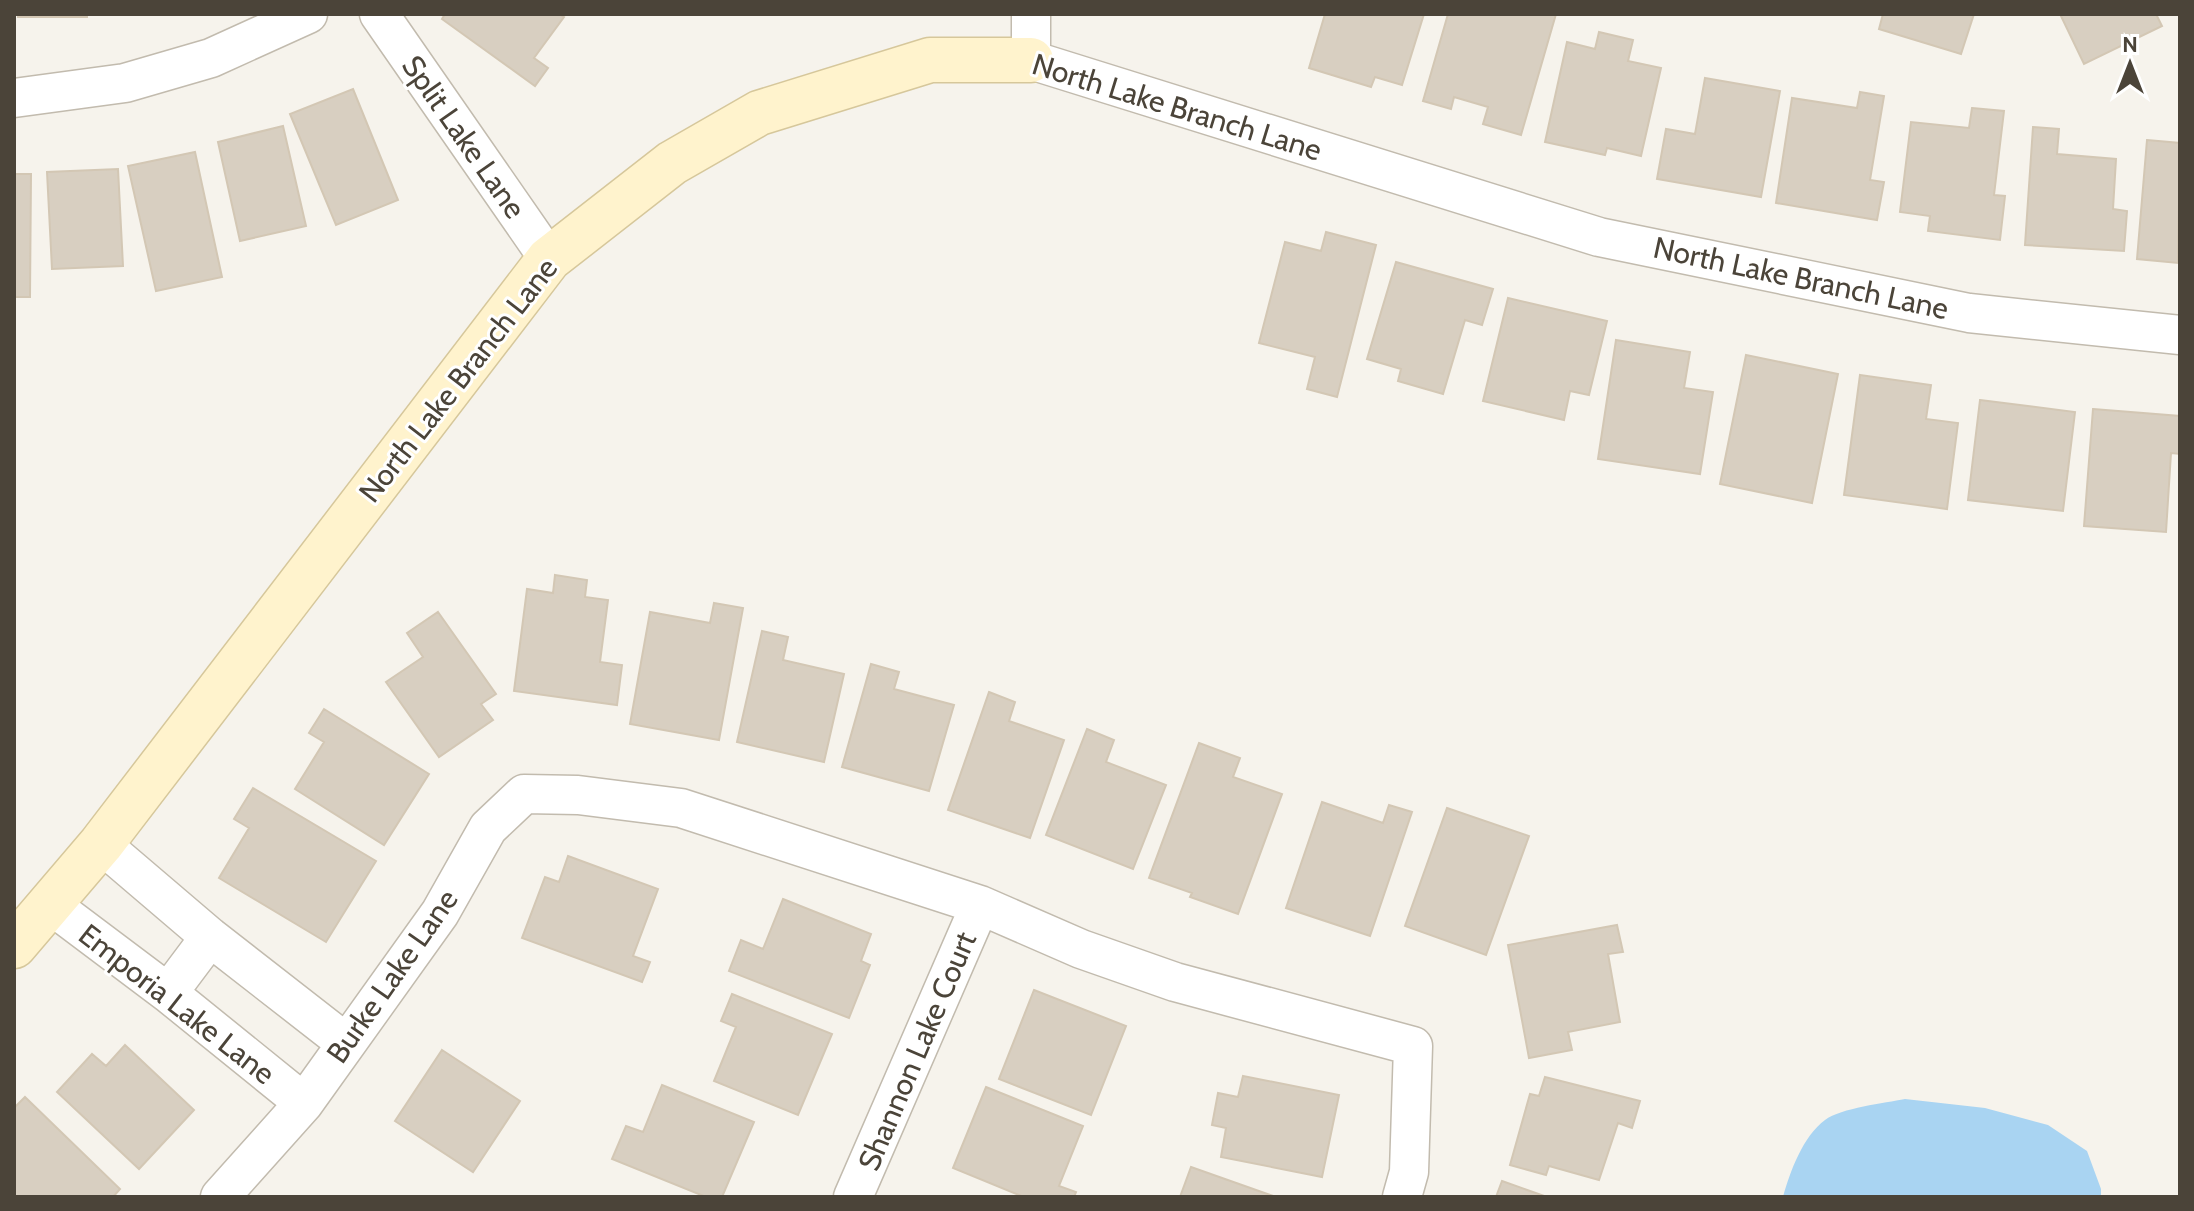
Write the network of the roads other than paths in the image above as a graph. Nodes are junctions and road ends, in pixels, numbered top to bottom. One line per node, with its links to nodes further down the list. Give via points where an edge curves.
1 (308, 14): 5 (street, via 211,58 125,83)
2 (379, 14): 6 (street, Split Lake Lane)
3 (1031, 14): 4 (street)
4 (1031, 60): 6 (street, North Lake Branch Lane, via 930,60 759,113 672,163); 7 (street, North Lake Branch Lane, via 1599,237 1969,313)
5 (14, 98)
6 (549, 259): 8 (street, North Lake Branch Lane)
7 (2180, 335)
8 (101, 844): 9 (street, North Lake Branch Lane); 11 (street)
9 (51, 905): 12 (street, North Lake Branch Lane); 13 (street, Emporia Lake Lane)
10 (980, 905): 14 (street, Burke Lake Lane, via 681,808 524,794 488,828 440,913); 17 (street, Shannon Lake Court); 18 (street, Burke Lake Lane, via 1175,982 1413,1046 1409,1172)
11 (210, 937): 13 (street); 14 (street)
12 (14, 946)
13 (168, 993): 15 (street, Emporia Lake Lane)
14 (346, 1043): 15 (street, Burke Lake Lane)
15 (304, 1103): 16 (street, Burke Lake Lane)
16 (220, 1197)
17 (853, 1197)
18 (1402, 1197)

